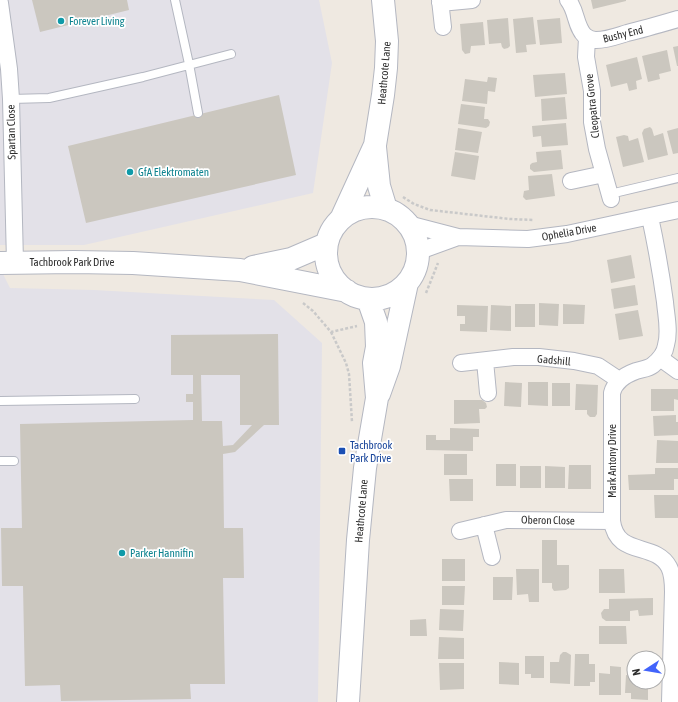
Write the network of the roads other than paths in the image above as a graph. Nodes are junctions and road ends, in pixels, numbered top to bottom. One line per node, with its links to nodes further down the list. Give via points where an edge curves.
1 (175, 0): 11 (lane)
2 (383, 0): 14 (street, Heathcote Lane, via 387,42 386,68)
3 (472, 0): 5 (street)
4 (568, 0): 9 (street, Bushy End, via 574,8 578,26)
5 (440, 2): 8 (street)
6 (1, 7): 12 (street, Spartan Close)
7 (678, 19): 9 (street, Bushy End, via 601,40)
8 (443, 27)
9 (587, 38): 15 (street, Cleopatra Grove, via 586,57 592,91 592,122)
10 (231, 54): 11 (lane)
11 (189, 64): 12 (lane, via 49,98); 13 (lane)
12 (11, 99): 27 (street, Spartan Close)
13 (198, 112)
14 (374, 145): 19 (street, Heathcote Lane, via 379,186); 22 (street, Heathcote Lane)
15 (604, 174): 17 (street); 18 (street, Cleopatra Grove)
16 (678, 178): 18 (lane, Cleopatra Grove)
17 (572, 181)
18 (610, 196)
19 (394, 202): 22 (street, via 367,206 351,211); 23 (street, via 398,214)
20 (678, 210): 21 (street, Ophelia Drive)
21 (650, 217): 24 (street, Ophelia Drive, via 547,237); 32 (street, via 666,315 667,341)
22 (342, 218): 25 (street, via 332,229)
23 (408, 224): 24 (street, Ophelia Drive); 26 (street, via 416,238)
24 (458, 238): 26 (street, Ophelia Drive)
25 (326, 244): 28 (street, Tachbrook Park Drive, via 291,259); 30 (street, via 328,267 338,284)
26 (418, 253): 29 (street, via 415,269)
27 (7, 262): 28 (street, Tachbrook Park Drive, via 133,263)
28 (240, 270): 30 (street, Tachbrook Park Drive)
29 (407, 283): 31 (street, via 398,291 386,296); 38 (street, via 389,366)
30 (347, 291): 31 (street)
31 (368, 299): 38 (street, Heathcote Lane, via 376,322 377,347 374,363)
32 (660, 358): 35 (street); 36 (street, via 650,368 636,371)
33 (485, 360): 34 (street, Gadshill); 36 (street, Gadshill, via 539,357 579,362 598,366); 37 (street)
34 (461, 363)
35 (678, 371)
36 (619, 380): 43 (street, Mark Antony Drive, via 612,393)
37 (488, 393)
38 (377, 398): 48 (street, Heathcote Lane, via 365,468 358,540)
39 (135, 399): 40 (lane)
40 (0, 401)
41 (0, 461): 42 (lane)
42 (14, 461)
43 (612, 521): 44 (street, Oberon Close, via 506,520); 47 (street, Mark Antony Drive, via 616,535 624,543)
44 (484, 525): 45 (street, Oberon Close); 46 (street)
45 (460, 531)
46 (492, 558)
47 (673, 564): 49 (street, Mark Antony Drive)
48 (348, 702)
49 (670, 702)

